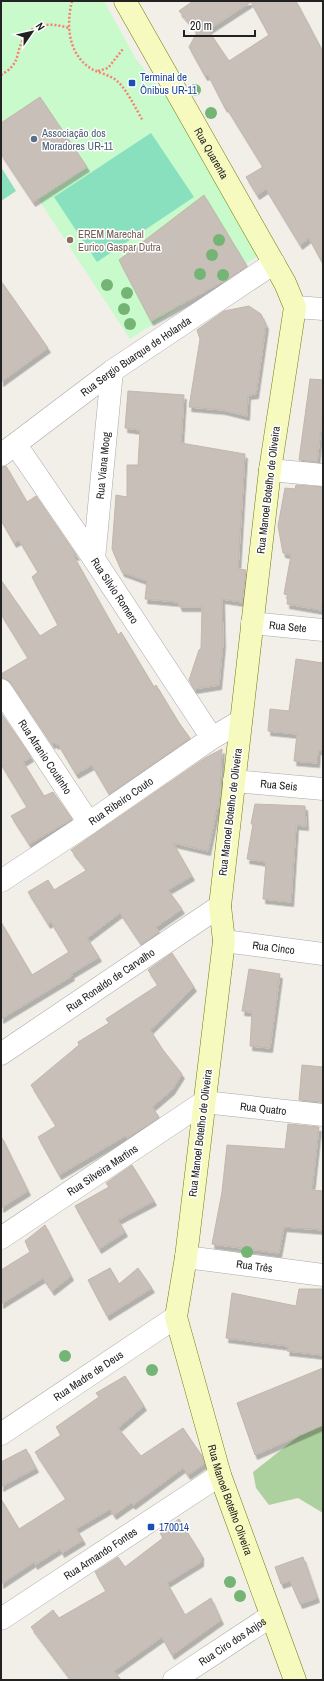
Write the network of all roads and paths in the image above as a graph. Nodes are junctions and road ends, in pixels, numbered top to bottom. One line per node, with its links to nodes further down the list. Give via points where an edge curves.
1 (72, 1): 3 (path)
2 (125, 1): 8 (street, Rua Quarenta)
3 (69, 28): 5 (path, via 78,58); 6 (path, via 47,24 30,30 23,39 15,63)
4 (123, 49): 5 (path, via 108,68)
5 (98, 72): 7 (path, via 116,80)
6 (1, 75)
7 (143, 121)
8 (274, 262): 9 (street, Rua Quarenta); 11 (street, Rua Sergio Buarque de Holanda)
9 (295, 307): 10 (street); 13 (street, Rua Manoel Botelho de Oliveira)
10 (323, 309)
11 (112, 371): 12 (street, Rua Sergio Buarque de Holanda); 15 (street, Rua Viana Moog)
12 (8, 450): 15 (street, Rua Silvio Romero)
13 (270, 470): 14 (street); 16 (street, Rua Manoel Botelho de Oliveira)
14 (323, 475)
15 (94, 559): 20 (street, Rua Silvio Romero)
16 (252, 623): 17 (street, Rua Sete); 19 (street, Rua Manoel Botelho de Oliveira)
17 (323, 630)
18 (1, 690): 23 (street, Rua Afranio Coutinho)
19 (241, 721): 20 (street, Rua Ribeiro Couto); 21 (street, Rua Manoel Botelho de Oliveira)
20 (212, 738): 23 (street, Rua Ribeiro Couto)
21 (234, 781): 22 (street, Rua Seis); 25 (street, Rua Manoel Botelho de Oliveira)
22 (323, 790)
23 (89, 823): 24 (street, Rua Ribeiro Couto)
24 (1, 881)
25 (220, 906): 26 (street, Rua Manoel Botelho de Oliveira); 28 (street, Rua Ronaldo de Carvalho)
26 (224, 941): 27 (street, Rua Cinco); 29 (street, Rua Manoel Botelho de Oliveira)
27 (323, 954)
28 (1, 1054)
29 (204, 1102): 30 (street, Rua Quatro); 31 (street, Rua Silveira Martins); 32 (street, Rua Manoel Botelho de Oliveira)
30 (323, 1115)
31 (1, 1238)
32 (186, 1257): 33 (street, Rua Três); 34 (street, Rua Manoel Botelho de Oliveira)
33 (323, 1275)
34 (176, 1317): 35 (street, Rua Madre de Deus); 36 (street, Rua Manoel Botelho Oliveira)
35 (1, 1434)
36 (220, 1475): 37 (street, Rua Manoel Botelho Oliveira); 38 (street, Rua Armando Fontes)
37 (271, 1616): 39 (street, Rua Ciro dos Anjos); 40 (street, Rua Manoel Botelho Oliveira)
38 (1, 1619)
39 (174, 1680)
40 (295, 1680)

